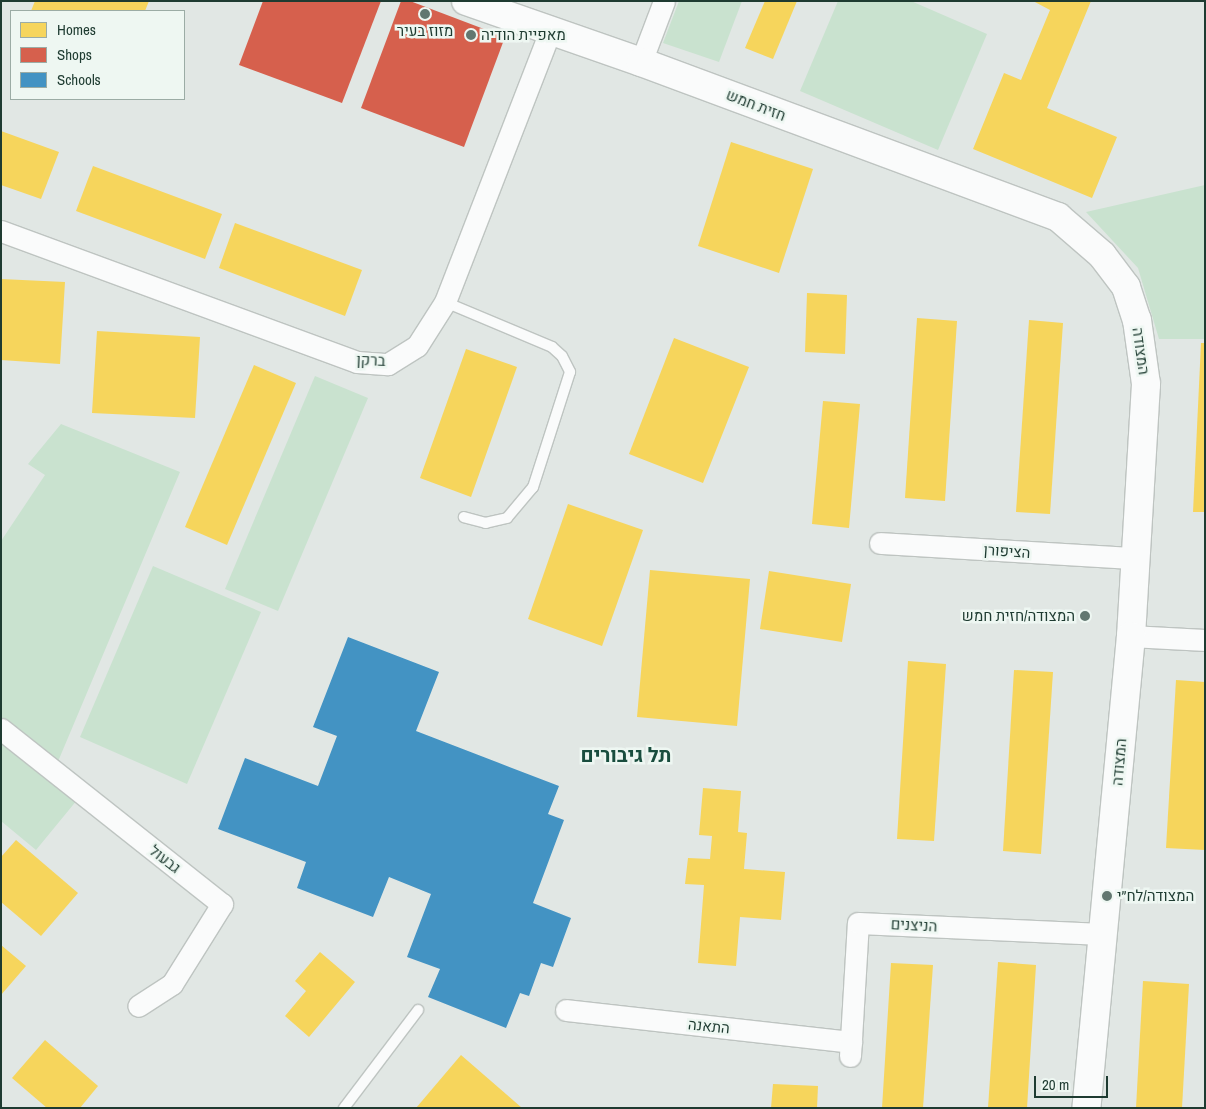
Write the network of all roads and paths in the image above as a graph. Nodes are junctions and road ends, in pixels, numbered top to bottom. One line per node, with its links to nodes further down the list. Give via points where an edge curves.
1 (466, 1): 3 (street, חזית חמש)
2 (664, 1): 4 (street)
3 (550, 31): 4 (street, חזית חמש); 7 (street, ברקן)
4 (641, 62): 6 (street, חזית חמש, via 1045,213)
5 (1, 231): 7 (street, ברקן, via 357,362 388,364 418,346)
6 (1121, 290): 10 (street, המצודה, via 1137,320 1146,384)
7 (445, 302): 8 (lane, via 552,347 562,356 570,372 532,487 507,518 486,522)
8 (464, 517)
9 (880, 543): 10 (street, הציפורן)
10 (1134, 558): 11 (street, המצודה)
11 (1131, 636): 12 (street); 14 (street, המצודה)
12 (1205, 640)
13 (1, 729): 15 (street, גבעול, via 222,904 172,984)
14 (1104, 934): 18 (street, הניצנים, via 858,923); 20 (street, המצודה)
15 (138, 1006)
16 (418, 1010): 19 (lane)
17 (566, 1010): 18 (street, התאנה)
18 (851, 1049)
19 (344, 1108)
20 (1086, 1108)

